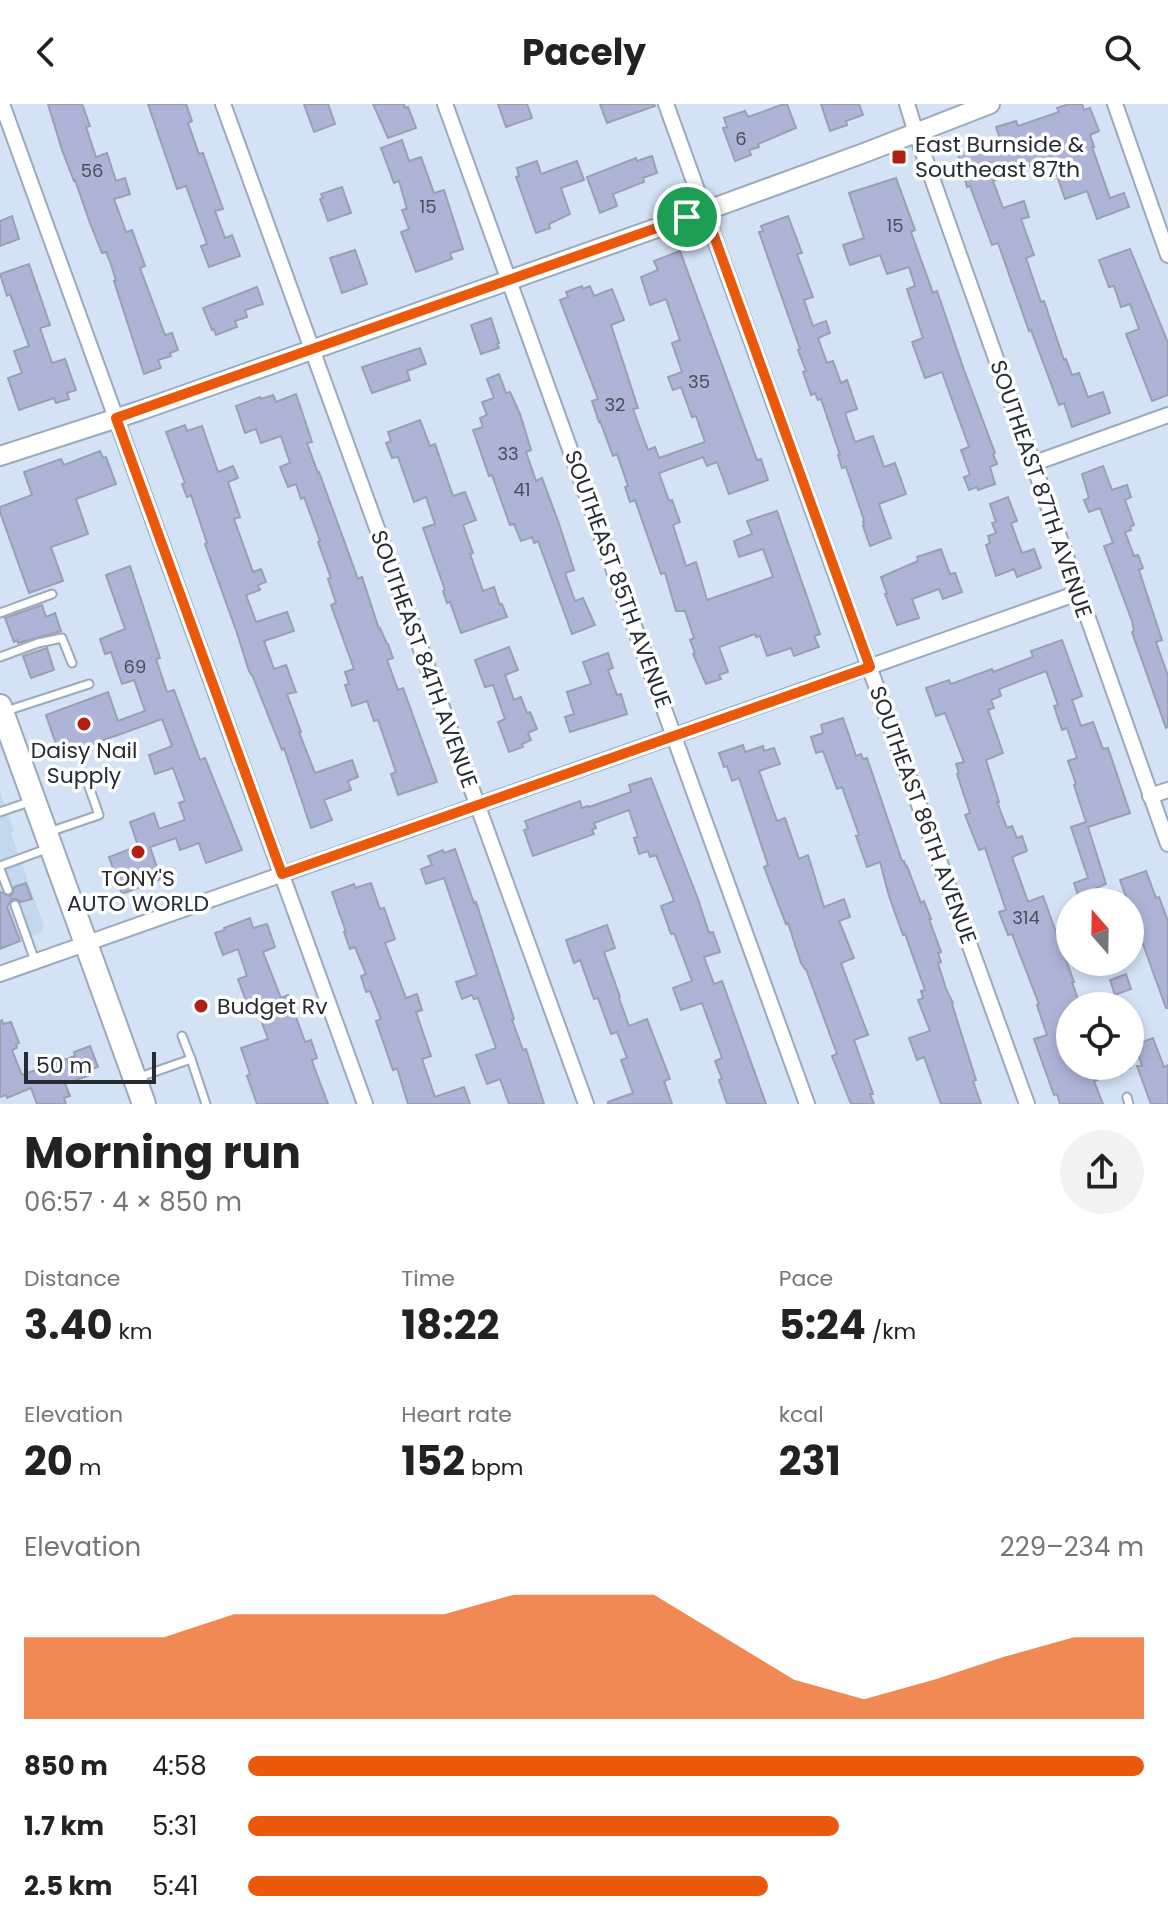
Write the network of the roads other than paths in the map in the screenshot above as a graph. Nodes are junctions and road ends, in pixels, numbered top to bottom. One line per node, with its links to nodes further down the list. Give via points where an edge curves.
1 (2, 104): 14 (street)
2 (223, 104): 12 (street, SOUTHEAST 84TH AVENUE)
3 (445, 104): 11 (street, SOUTHEAST 85TH AVENUE)
4 (666, 104): 9 (street, SOUTHEAST 86TH AVENUE)
5 (907, 104): 8 (street, SOUTHEAST 87TH AVENUE)
6 (990, 104): 8 (street)
7 (1115, 104): 10 (street)
8 (916, 133): 9 (street); 16 (street, SOUTHEAST 87TH AVENUE)
9 (705, 211): 11 (street); 22 (street, SOUTHEAST 86TH AVENUE)
10 (1168, 255)
11 (509, 280): 12 (street); 25 (street, SOUTHEAST 85TH AVENUE)
12 (312, 349): 14 (street); 30 (street, SOUTHEAST 84TH AVENUE)
13 (1168, 415): 16 (street)
14 (116, 418): 15 (street); 35 (street)
15 (0, 456)
16 (1032, 464): 17 (street, SOUTHEAST 87TH AVENUE)
17 (1078, 593): 22 (street); 28 (street, SOUTHEAST 87TH AVENUE)
18 (52, 594): 19 (lane)
19 (0, 613)
20 (0, 657): 21 (lane, via 62,638)
21 (72, 663)
22 (870, 667): 25 (street); 49 (street, SOUTHEAST 86TH AVENUE)
23 (89, 684): 24 (lane)
24 (1, 709): 29 (main road)
25 (674, 736): 30 (street); 48 (street, SOUTHEAST 85TH AVENUE)
26 (88, 784): 32 (lane, via 99,815)
27 (1168, 790): 28 (street)
28 (1150, 796): 33 (street, SOUTHEAST 87TH AVENUE)
29 (34, 800): 31 (lane); 32 (main road)
30 (477, 805): 35 (street); 47 (street, SOUTHEAST 84TH AVENUE)
31 (0, 812)
32 (49, 840): 34 (lane); 38 (main road)
33 (1168, 844)
34 (0, 868): 36 (lane)
35 (282, 874): 38 (street); 46 (street)
36 (8, 890)
37 (15, 905): 39 (lane)
38 (85, 943): 39 (street); 43 (main road)
39 (35, 961): 40 (street)
40 (0, 974)
41 (182, 1036): 42 (lane)
42 (191, 1059): 43 (lane); 45 (lane)
43 (135, 1079): 44 (main road)
44 (144, 1104)
45 (206, 1104)
46 (365, 1104)
47 (586, 1104)
48 (807, 1104)
49 (1027, 1104)

